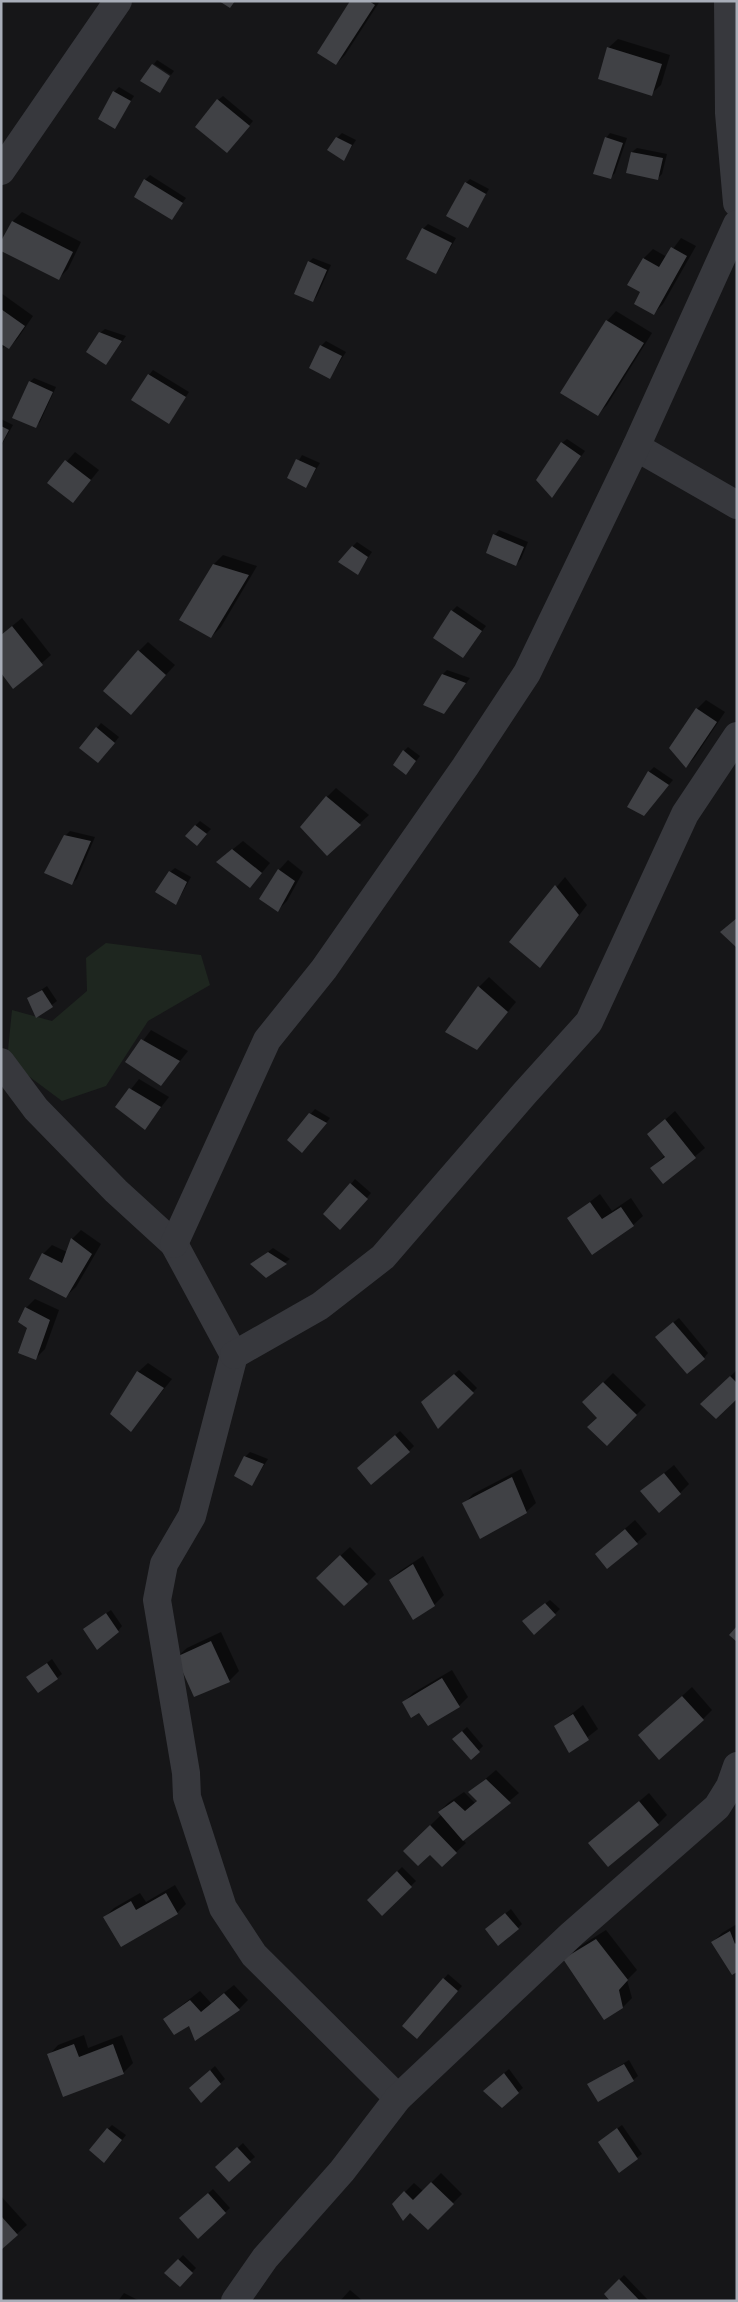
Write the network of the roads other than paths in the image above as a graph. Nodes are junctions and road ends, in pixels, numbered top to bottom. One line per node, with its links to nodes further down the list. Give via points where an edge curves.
1 (118, 1): 3 (street)
2 (728, 1): 4 (street, via 729,113)
3 (1, 171)
4 (737, 202)
5 (737, 224): 6 (street)
6 (636, 447): 7 (street); 10 (street, via 527,673 324,969 267,1040)
7 (737, 506)
8 (737, 736): 11 (street, via 685,814 589,1022 383,1257 320,1306)
9 (1, 1062): 10 (street, via 36,1109 116,1191)
10 (174, 1244): 11 (street)
11 (234, 1355): 13 (street, via 192,1516 164,1564 157,1600 186,1773 187,1797 223,1908 254,1955)
12 (737, 1766): 13 (street, via 717,1807 572,1934)
13 (398, 2098): 14 (street, via 342,2170 265,2258)
14 (235, 2301)

